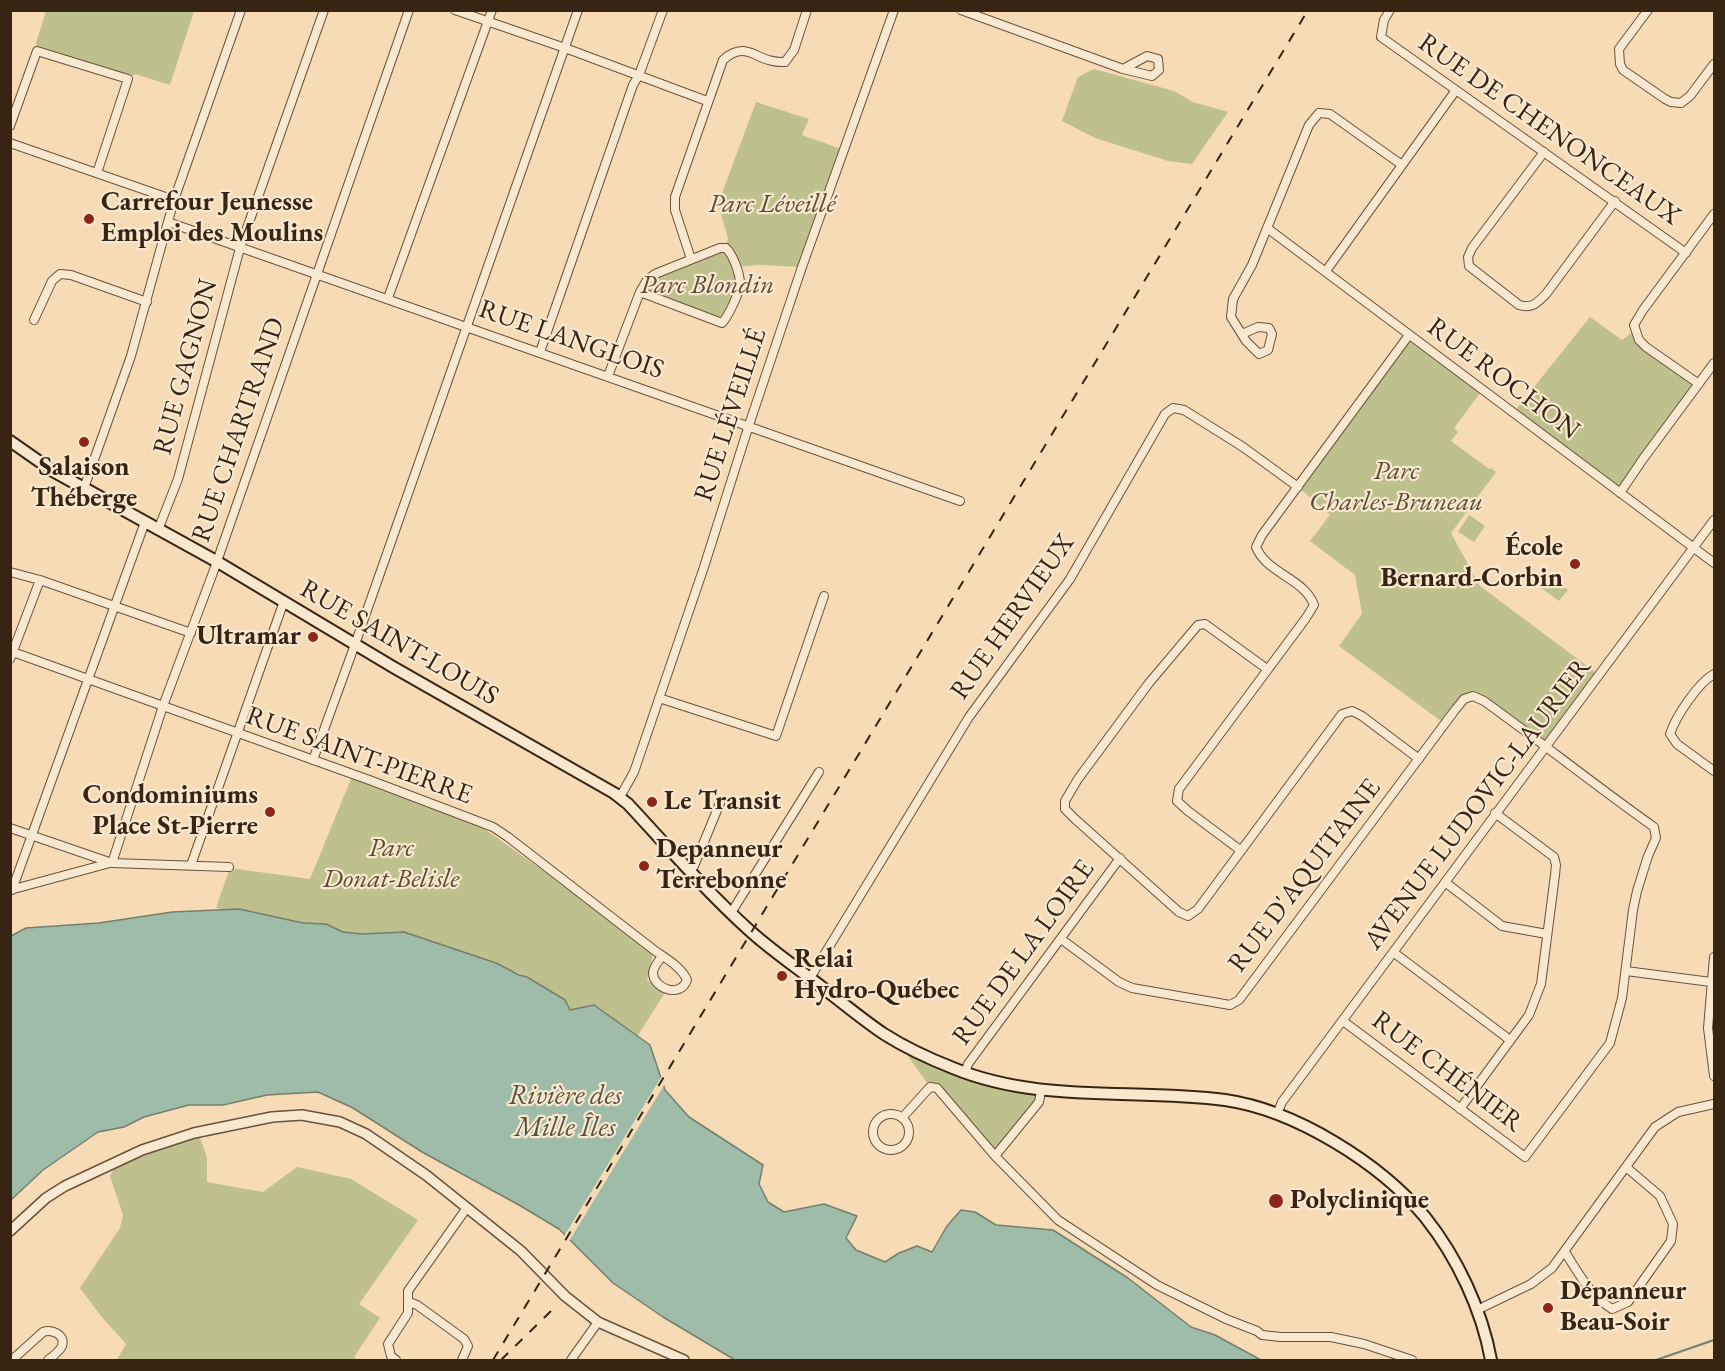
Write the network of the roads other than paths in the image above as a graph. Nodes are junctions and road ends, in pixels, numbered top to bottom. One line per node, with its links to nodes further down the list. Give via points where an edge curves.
1 (241, 10): 25 (street)
2 (324, 10): 30 (street, RUE GAGNON)
3 (409, 10): 34 (street, RUE CHARTRAND)
4 (455, 10): 13 (street)
5 (492, 10): 13 (street)
6 (578, 10): 14 (street)
7 (663, 10): 17 (street)
8 (807, 10): 19 (street, via 794,50 785,62 773,63 743,50 733,51 723,60)
9 (894, 10): 46 (street, RUE LÉVEILLÉ)
10 (961, 10): 16 (street)
11 (1390, 10): 18 (street, RUE DE CHENONCEAUX, via 1381,37)
12 (1648, 10): 15 (street, via 1619,49 1623,70 1665,99 1681,103)
13 (488, 22): 14 (street); 36 (street)
14 (565, 48): 17 (street); 39 (street)
15 (1714, 64)
16 (1123, 69)
17 (639, 75): 19 (street); 42 (street)
18 (1456, 90): 22 (street, RUE DE CHENONCEAUX); 23 (street)
19 (707, 101): 32 (street, via 675,197 675,210)
20 (10, 126): 24 (street, via 37,51 128,79)
21 (10, 143): 24 (street)
22 (1544, 152): 26 (street, RUE DE CHENONCEAUX); 26 (street, via 1468,257 1469,266 1519,305 1535,306)
23 (1402, 165): 29 (street, via 1330,114 1319,113 1309,124); 33 (street)
24 (97, 173): 25 (street)
25 (174, 200): 28 (street)
26 (1615, 201): 31 (street, RUE DE CHENONCEAUX)
27 (1714, 214): 31 (street)
28 (168, 222): 30 (street, RUE LANGLOIS); 37 (street)
29 (1267, 228): 33 (street, RUE ROCHON); 40 (street, via 1233,299 1231,316)
30 (240, 248): 34 (street, RUE LANGLOIS); 54 (street, RUE GAGNON, via 178,479)
31 (1686, 253): 45 (street, via 1634,325 1646,347)
32 (692, 259): 35 (street, via 655,274); 35 (street, via 720,248 731,253 740,285 722,323)
33 (1326, 271): 41 (street, RUE ROCHON)
34 (315, 274): 36 (street, RUE LANGLOIS); 56 (street, RUE CHARTRAND)
35 (640, 292): 44 (street)
36 (388, 298): 39 (street, RUE LANGLOIS)
37 (147, 302): 38 (street, via 60,274 52,281); 49 (street)
38 (34, 320)
39 (467, 326): 42 (street, RUE LANGLOIS); 64 (street)
40 (1242, 334)
41 (1409, 335): 48 (street); 50 (street, RUE ROCHON)
42 (540, 352): 44 (street, RUE LANGLOIS)
43 (1714, 363): 45 (street)
44 (608, 376): 46 (street, RUE LANGLOIS)
45 (1699, 384): 50 (street)
46 (748, 425): 51 (street, RUE LANGLOIS); 69 (street, RUE LÉVEILLÉ)
47 (10, 441): 49 (main road, RUE SAINT-LOUIS)
48 (1298, 487): 66 (street, via 1257,547 1261,558 1310,594 1314,605); 97 (street, RUE HERVIEUX, via 1184,410 1173,408 1165,414 1070,579 969,717)
49 (84, 488): 53 (main road, RUE SAINT-LOUIS)
50 (1620, 493): 55 (street, RUE ROCHON)
51 (960, 501)
52 (1714, 520): 55 (street, AVENUE LUDOVIC-LAURIER)
53 (145, 522): 54 (main road, RUE SAINT-LOUIS); 62 (street)
54 (159, 530): 56 (main road, RUE SAINT-LOUIS)
55 (1694, 548): 57 (street, RUE ROCHON); 72 (street, AVENUE LUDOVIC-LAURIER)
56 (216, 561): 61 (main road, RUE SAINT-LOUIS); 63 (street, RUE CHARTRAND)
57 (1714, 563)
58 (10, 572): 59 (street)
59 (40, 580): 62 (street); 65 (street)
60 (824, 596): 69 (street, via 776,736)
61 (284, 601): 64 (main road, RUE SAINT-LOUIS); 71 (street)
62 (115, 606): 63 (street); 68 (street)
63 (191, 633): 70 (street, RUE CHARTRAND)
64 (354, 645): 74 (street); 77 (main road, RUE SAINT-LOUIS)
65 (11, 654): 68 (street, RUE SAINT-PIERRE)
66 (1267, 669): 82 (street, via 1179,789 1177,801); 83 (street, via 1205,624 1198,625 1149,682 1065,801 1065,809)
67 (1714, 674): 75 (street, via 1674,722 1670,734 1677,744)
68 (88, 680): 70 (street, RUE SAINT-PIERRE); 81 (street)
69 (659, 698): 77 (street, RUE LÉVEILLÉ, via 634,771)
70 (163, 706): 71 (street, RUE SAINT-PIERRE); 84 (street, RUE CHARTRAND)
71 (238, 734): 74 (street, RUE SAINT-PIERRE); 85 (street)
72 (1546, 746): 73 (street, RUE D'AQUITAINE, via 1473,696 1464,699); 79 (street, AVENUE LUDOVIC-LAURIER); 96 (street, via 1654,827 1656,838 1641,874 1633,910)
73 (1419, 759): 82 (street, via 1362,716 1352,711 1342,714); 92 (street, RUE D'AQUITAINE, via 1239,1000 1230,1005 1132,988)
74 (313, 760): 94 (street, RUE SAINT-PIERRE, via 493,827)
75 (1714, 771)
76 (819, 772): 90 (street)
77 (620, 798): 87 (main road, RUE SAINT-LOUIS)
78 (720, 803): 87 (street)
79 (1495, 813): 88 (street, AVENUE LUDOVIC-LAURIER); 91 (street, via 1554,857)
80 (10, 828): 81 (street)
81 (32, 836): 84 (street); 89 (street)
82 (1240, 850): 83 (street, via 1188,916)
83 (1120, 858): 92 (street, RUE DE LA LOIRE)
84 (112, 863): 85 (street); 89 (street)
85 (191, 865): 86 (street)
86 (229, 867)
87 (690, 871): 90 (main road, RUE SAINT-LOUIS)
88 (1445, 882): 91 (street, via 1502,926); 93 (street, AVENUE LUDOVIC-LAURIER)
89 (11, 890)
90 (734, 916): 97 (main road, RUE SAINT-LOUIS)
91 (1547, 934): 100 (street, via 1541,984 1529,1015)
92 (1061, 939): 102 (street, RUE DE LA LOIRE, via 968,1064)
93 (1393, 952): 99 (street, AVENUE LUDOVIC-LAURIER); 100 (street)
94 (662, 956): 94 (street, RUE SAINT-PIERRE, via 684,974 687,980 680,990 667,989 653,976)
95 (1714, 957): 98 (street)
96 (1626, 971): 98 (street); 106 (street, RUE CHÉNIER, via 1610,1043 1525,1157)
97 (810, 978): 102 (main road, RUE SAINT-LOUIS, via 888,1036)
98 (1711, 982): 101 (street, via 1708,1028)
99 (1343, 1021): 106 (street, RUE CHÉNIER); 107 (street, AVENUE LUDOVIC-LAURIER)
100 (1510, 1040): 106 (street)
101 (1714, 1061): 103 (street)
102 (966, 1073): 104 (main road, RUE SAINT-LOUIS)
103 (1714, 1076)
104 (1041, 1091): 107 (main road, RUE SAINT-LOUIS, via 1203,1098); 109 (street, via 1039,1102)
105 (1714, 1104): 110 (street, via 1678,1112 1655,1127)
106 (1460, 1109)
107 (1277, 1114): 115 (main road, RUE SAINT-LOUIS, via 1356,1157 1418,1209 1451,1258)
108 (902, 1118): 108 (street, via 891,1114 879,1119 873,1129 879,1146 895,1150 905,1144 909,1133); 109 (street, via 930,1087 937,1088)
109 (995, 1156): 124 (street, via 1058,1220 1189,1302 1262,1335 1331,1337)
110 (1626, 1167): 113 (street); 113 (street, via 1660,1196 1673,1224 1671,1241 1628,1302 1612,1309 1604,1304)
111 (466, 1209): 112 (street, via 426,1175 366,1134 340,1122 302,1115 194,1133 142,1150 64,1185); 114 (street, via 408,1291); 116 (street, via 521,1251 565,1296)
112 (10, 1231)
113 (1564, 1252): 115 (street, via 1552,1268 1531,1284)
114 (409, 1302): 120 (street, via 408,1313 388,1344); 121 (street, via 464,1339 468,1346)
115 (1477, 1310): 125 (main road, RUE SAINT-LOUIS)
116 (598, 1322): 117 (street); 122 (street)
117 (673, 1358): 123 (street)
118 (17, 1359): 119 (street, via 48,1330 62,1338 62,1344)
119 (48, 1360)
120 (396, 1360)
121 (462, 1360)
122 (571, 1360)
123 (684, 1360)
124 (1412, 1360)
125 (1491, 1360)

